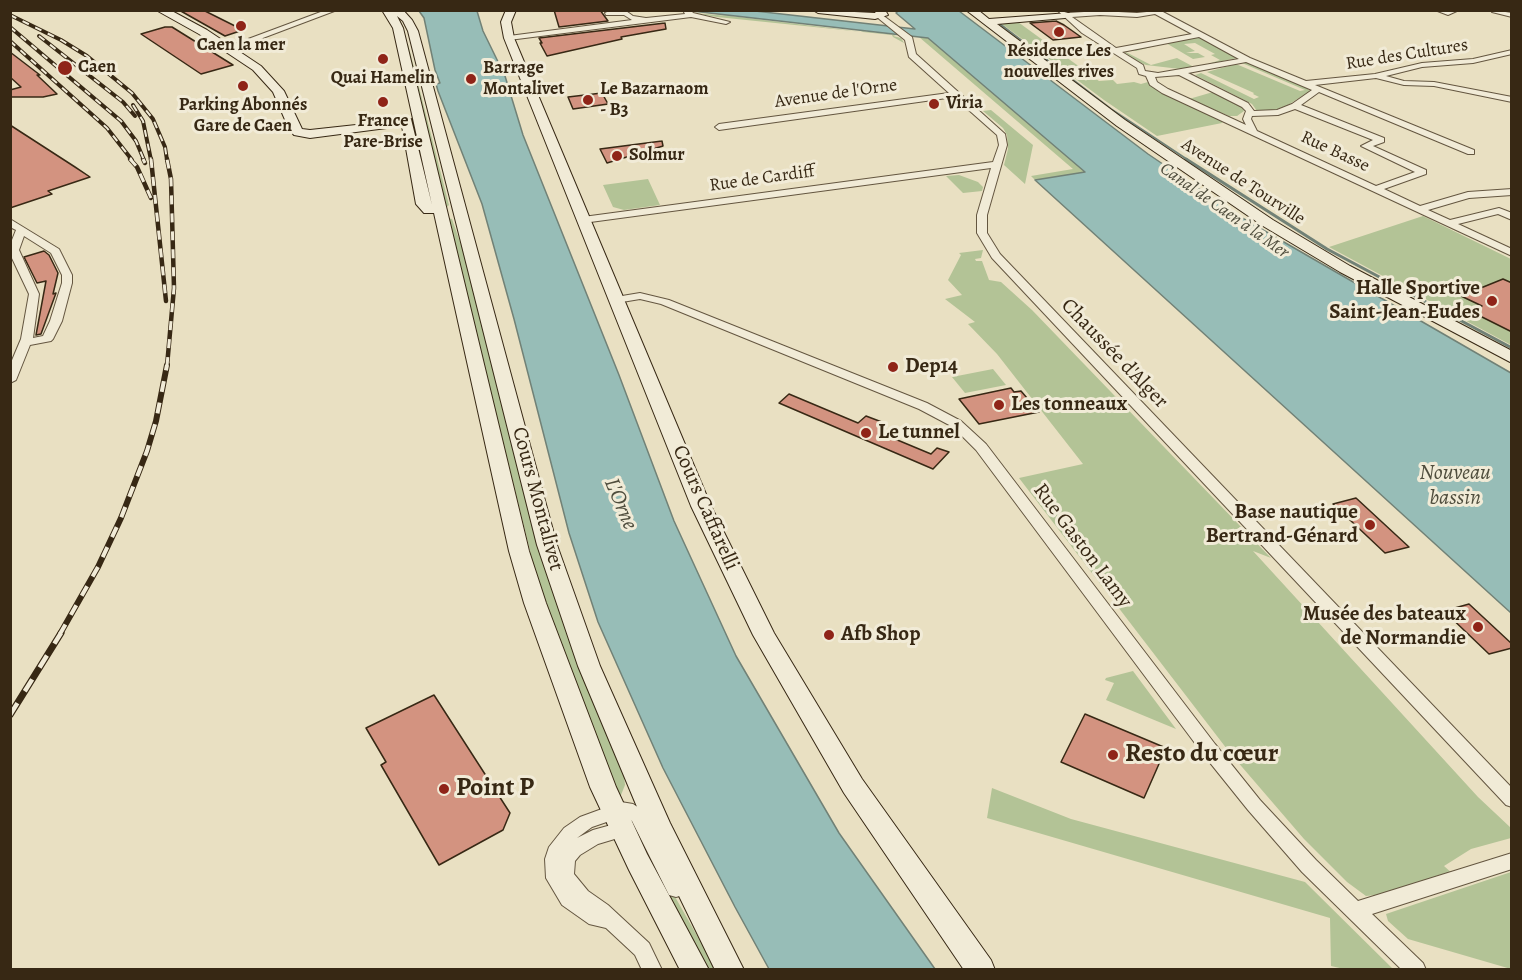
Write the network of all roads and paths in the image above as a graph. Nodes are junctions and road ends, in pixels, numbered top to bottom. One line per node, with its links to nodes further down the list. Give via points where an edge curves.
1 (161, 10): 24 (street)
2 (322, 10): 24 (street)
3 (334, 10): 24 (street)
4 (387, 10): 60 (street, Cours Montalivet, via 398,28 519,551 555,664)
5 (397, 10): 62 (street, Cours Montalivet, via 413,31 547,545 588,666)
6 (511, 10): 23 (street, Cours Caffarelli, via 506,22)
7 (818, 10): 16 (street)
8 (971, 10): 21 (street, Avenue de Tourville)
9 (1438, 10): 13 (street)
10 (1495, 10): 18 (street)
11 (1160, 11): 12 (street, via 1137,15); 22 (street)
12 (1107, 12): 17 (street)
13 (1452, 12)
14 (609, 13): 19 (street, via 626,13 631,18)
15 (689, 13): 19 (street); 20 (street)
16 (878, 13): 34 (street, via 909,39 912,55)
17 (1063, 13): 21 (street); 26 (street, Rue Basse)
18 (1512, 15)
19 (649, 21): 23 (street)
20 (726, 22)
21 (987, 22): 57 (street, Avenue de Tourville, via 1153,146 1268,223)
22 (1200, 35): 26 (street); 28 (street)
23 (509, 38): 50 (street, Cours Caffarelli)
24 (225, 46): 47 (street, via 271,82 298,132 317,134 407,122 423,204)
25 (1512, 50): 27 (street); 31 (street, Rue des Cultures, via 1473,61 1422,65)
26 (1114, 51): 29 (street, Rue Basse)
27 (1447, 58)
28 (1246, 60): 30 (street); 32 (street)
29 (1146, 72): 30 (street); 38 (street, Rue Basse, via 1165,91)
30 (1194, 75): 37 (street, via 1250,108)
31 (1375, 76): 32 (street, Rue des Cultures); 35 (street)
32 (1307, 83): 33 (street)
33 (1318, 89): 36 (street); 41 (street)
34 (957, 94): 39 (street, Avenue de l'Orne); 42 (street, Chaussée d'Alger, via 1001,134 1003,145)
35 (1512, 100)
36 (1294, 106): 37 (street); 45 (street, via 1381,140 1353,150 1412,176)
37 (1248, 116): 38 (street, via 1237,120); 40 (street)
38 (1223, 118): 40 (street, Rue Basse)
39 (719, 126)
40 (1253, 131): 45 (street, Rue Basse)
41 (1471, 152)
42 (995, 165): 43 (street, Rue de Cardiff); 44 (street, Chaussée d'Alger)
43 (944, 172): 44 (street, Rue de Cardiff, via 979,174); 50 (street, Rue de Cardiff)
44 (990, 184): 59 (street, Chaussée d'Alger, via 982,233 996,256)
45 (1376, 189): 48 (street, Rue Basse)
46 (1512, 192): 48 (street, via 1468,195)
47 (429, 210)
48 (1421, 210): 52 (street, Rue Basse)
49 (1512, 217): 52 (street, via 1499,209)
50 (583, 220): 55 (street, Cours Caffarelli)
51 (10, 222): 53 (street)
52 (1450, 223): 54 (street, Rue Basse)
53 (21, 230): 56 (street, via 14,250 34,294); 56 (street, via 55,251 67,275 56,321 47,339)
54 (1512, 253)
55 (616, 300): 63 (street, Rue Gaston Lamy, via 640,296 665,302 915,402 957,424 981,447 1228,773); 67 (street, Cours Caffarelli, via 701,506 764,635 853,786)
56 (26, 342): 58 (street)
57 (1512, 358)
58 (10, 380)
59 (1512, 800)
60 (618, 820): 62 (street, via 627,809 638,816 679,895); 64 (street, via 580,844 570,853 565,866 571,886 642,949); 65 (street, Cours Montalivet)
61 (1512, 861): 63 (street)
62 (695, 900): 66 (street, Cours Montalivet)
63 (1354, 911): 68 (street, Rue Gaston Lamy)
64 (652, 969)
65 (695, 969)
66 (730, 969)
67 (981, 969)
68 (1416, 969)

